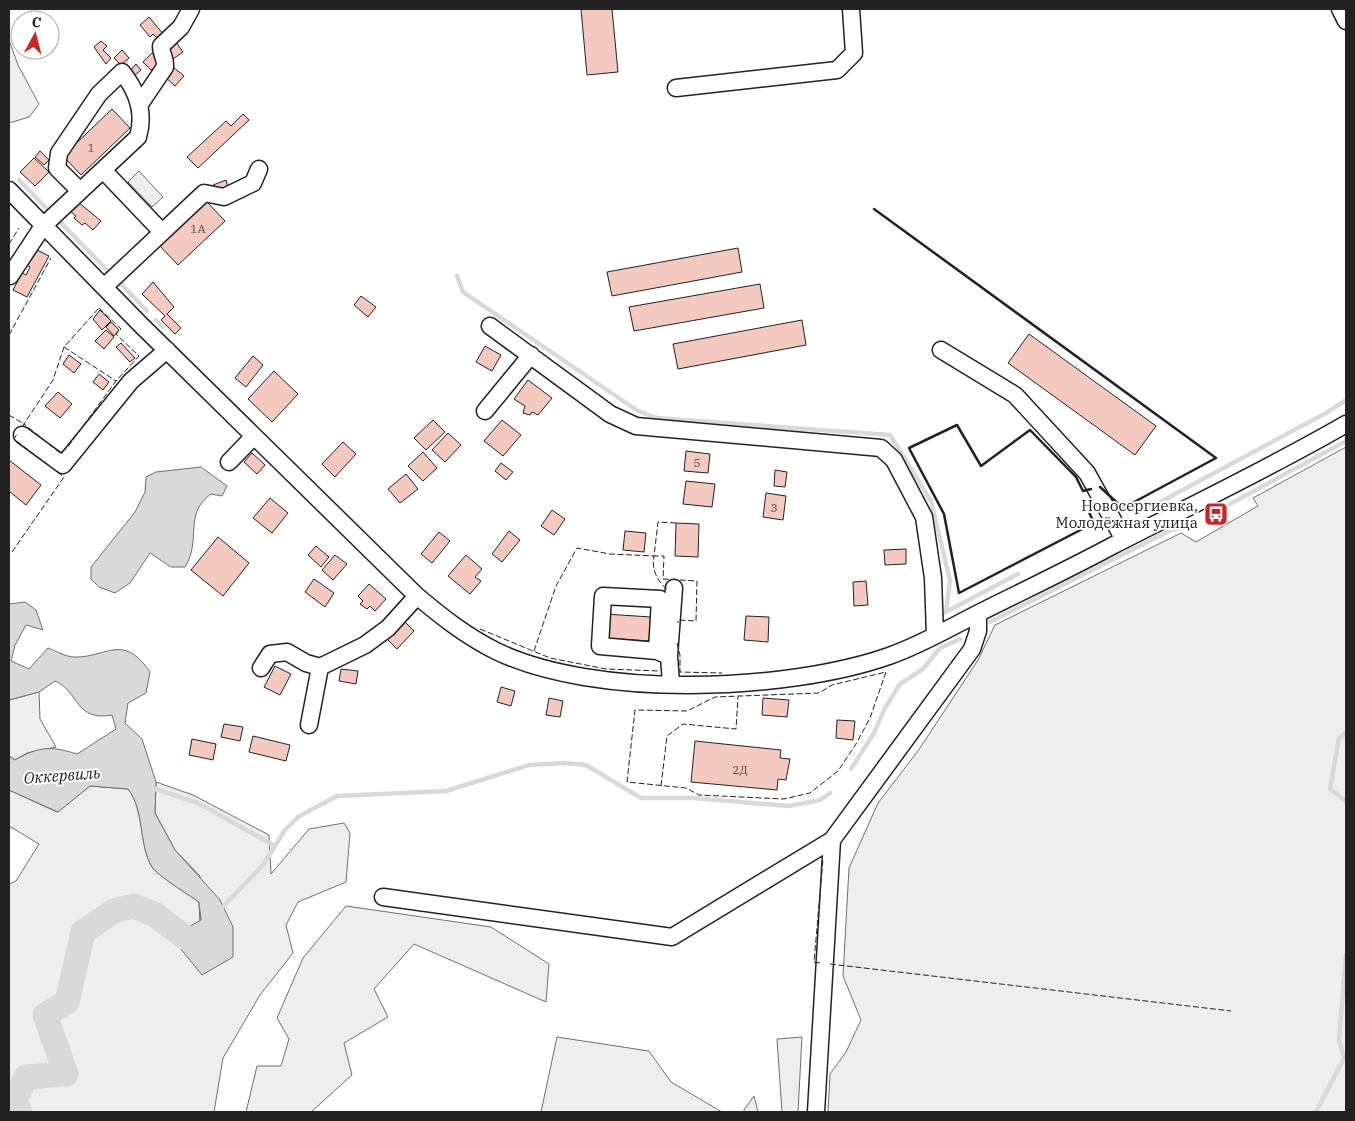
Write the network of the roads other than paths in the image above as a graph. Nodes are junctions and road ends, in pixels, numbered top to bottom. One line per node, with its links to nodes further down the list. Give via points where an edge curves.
1 (191, 9): 6 (street, via 181,27 161,46 165,67)
2 (851, 9): 5 (street, via 854,53 837,70)
3 (1340, 9): 4 (street)
4 (1346, 21)
5 (676, 88)
6 (140, 104): 8 (street, via 142,122 138,137); 10 (street, via 122,72 99,94 59,153 57,168)
7 (259, 169): 12 (street, via 253,183 224,197 204,193)
8 (103, 170): 10 (street); 12 (street)
9 (9, 190): 11 (street)
10 (80, 191): 11 (street)
11 (43, 226): 13 (street); 14 (street)
12 (162, 232): 14 (street)
13 (10, 276)
14 (104, 287): 16 (street)
15 (490, 326): 18 (street)
16 (167, 350): 21 (street, via 131,380 63,465); 22 (street)
17 (941, 350): 24 (street, via 1015,395 1087,473)
18 (531, 355): 19 (street); 28 (street, via 610,414 636,426 881,448 894,460 924,516)
19 (485, 411)
20 (1346, 424): 24 (street)
21 (22, 435)
22 (254, 436): 23 (street); 26 (street)
23 (229, 462)
24 (1124, 540): 27 (street)
25 (674, 588): 29 (street)
26 (417, 596): 30 (street, via 388,628 365,645); 32 (street, via 472,638 526,663 617,682)
27 (978, 614): 28 (street); 34 (street, via 978,631 972,649)
28 (936, 635): 32 (street, via 891,655 832,672 765,681)
29 (663, 653): 29 (street, via 600,646 603,596 660,599); 32 (street)
30 (320, 667): 31 (street, via 287,652 270,654); 33 (street)
31 (261, 668)
32 (671, 683)
33 (308, 725)
34 (832, 840): 35 (street, via 672,936); 36 (street)
35 (383, 897)
36 (816, 1112)

